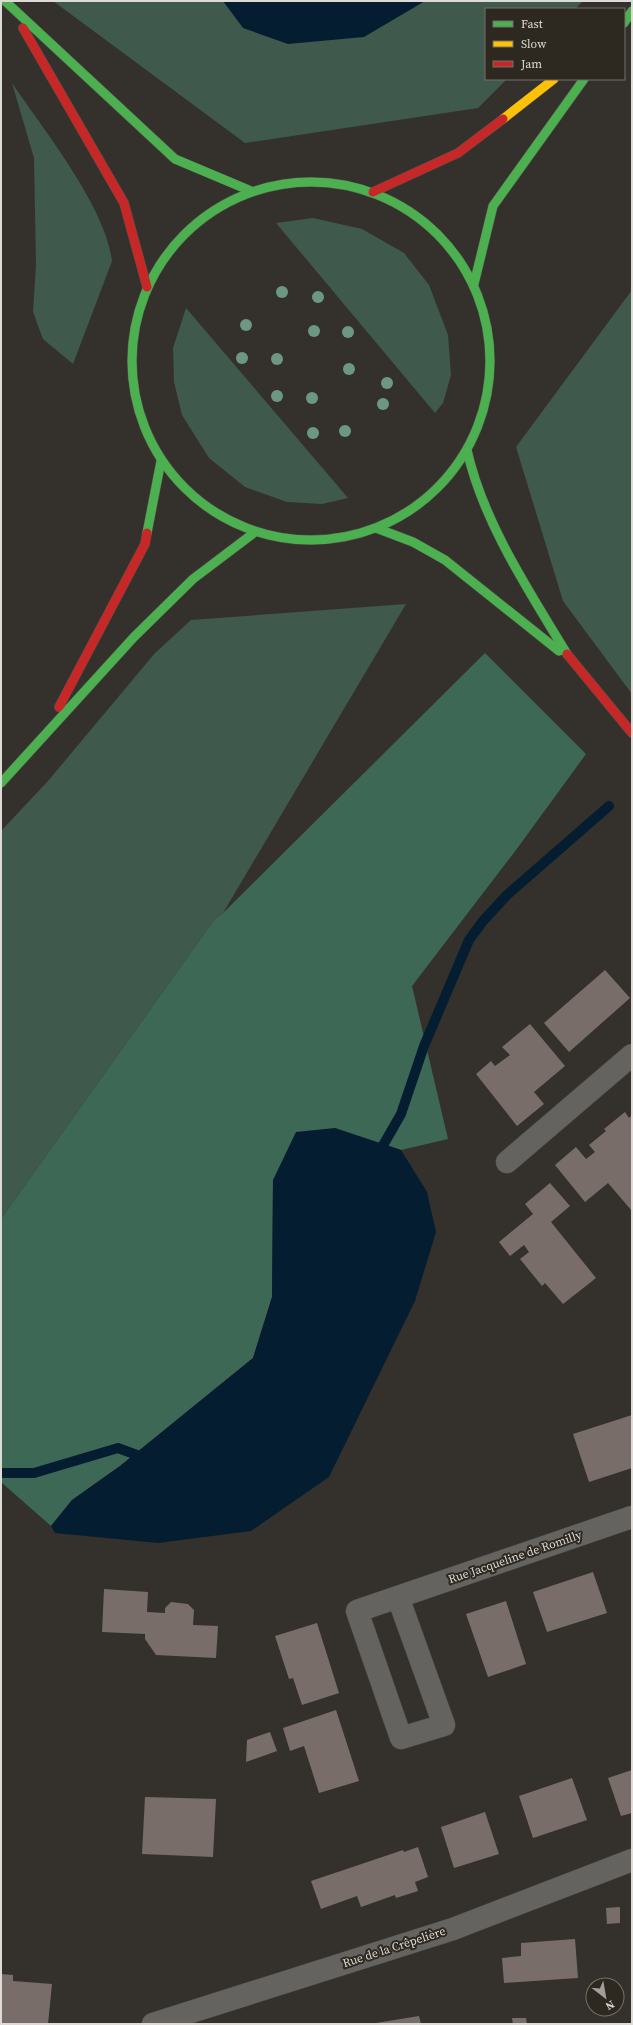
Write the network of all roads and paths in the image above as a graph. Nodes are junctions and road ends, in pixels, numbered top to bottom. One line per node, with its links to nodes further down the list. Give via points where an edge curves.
1 (5, 1): 2 (main road)
2 (12, 9): 7 (main road, via 175,159); 10 (main road, via 124,203)
3 (632, 11): 4 (main road)
4 (625, 22)
5 (553, 80): 8 (main road, via 458,153)
6 (583, 80): 9 (main road, via 493,206)
7 (252, 191): 8 (main road, via 294,182 343,184); 10 (main road, via 221,206 187,231 166,255)
8 (373, 192): 9 (main road, via 406,208 431,226 451,248)
9 (474, 284): 11 (main road, via 487,323 491,355 489,387 481,421)
10 (148, 286): 12 (main road, via 135,323 131,363 134,395 146,432)
11 (466, 450): 13 (main road, via 449,475 423,501); 15 (main road, via 473,478 492,521 525,584)
12 (161, 461): 14 (main road, via 180,484 204,506 228,521); 16 (main road, via 145,544)
13 (376, 528): 14 (main road, via 327,540 288,539); 15 (main road, via 414,542 445,560)
14 (255, 532): 16 (main road, via 193,580 134,637)
15 (571, 661): 17 (main road)
16 (46, 731): 18 (main road)
17 (632, 733)
18 (1, 783)
19 (632, 1055): 20 (street)
20 (507, 1162)
21 (632, 1517): 22 (street, Rue Jacqueline de Romilly)
22 (398, 1597): 22 (street, Rue Jacqueline de Romilly, via 444,1725 401,1738 357,1611)
23 (632, 1860): 24 (street, Rue de la Crêpelière, via 453,1929)
24 (153, 2024)

